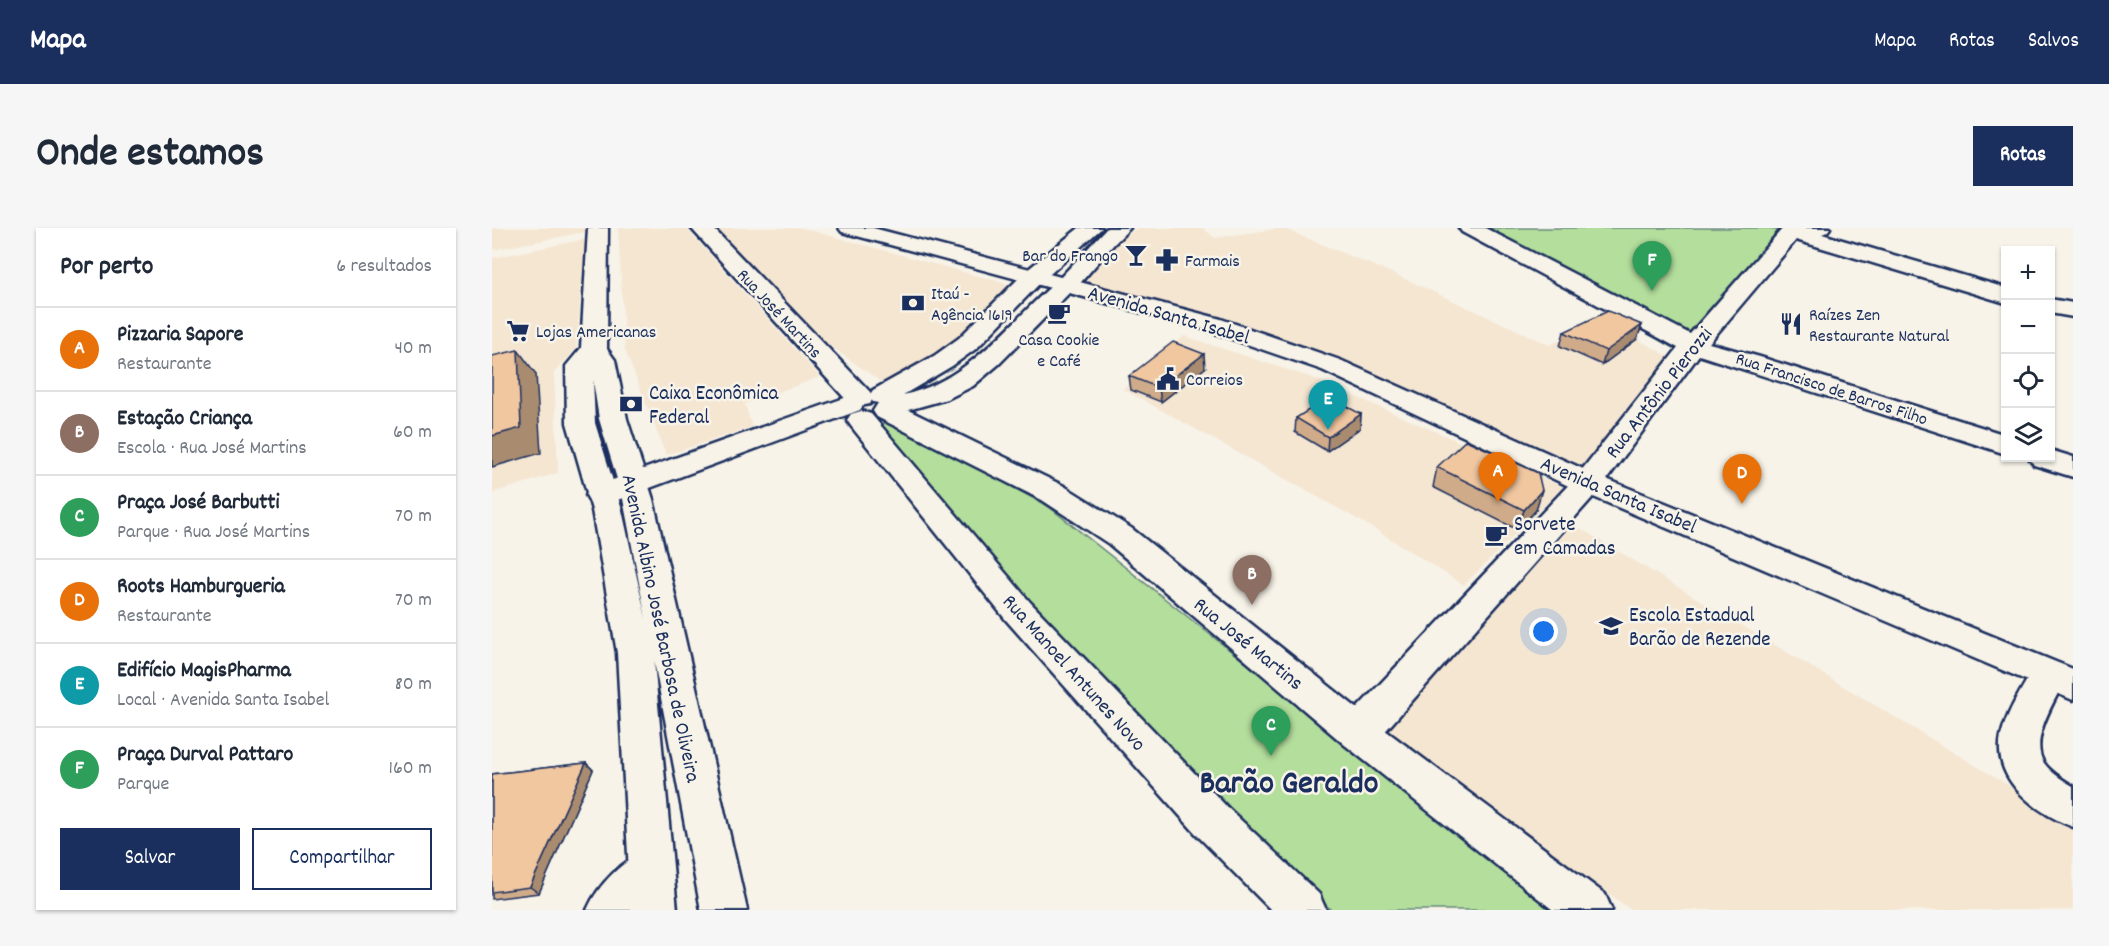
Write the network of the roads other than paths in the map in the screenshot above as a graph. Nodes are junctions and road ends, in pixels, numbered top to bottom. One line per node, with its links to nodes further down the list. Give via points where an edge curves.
1 (598, 228): 19 (street, Avenida Albino José Barbosa de Oliveira, via 594,350 602,360 613,419)
2 (701, 228): 14 (street, Rua José Martins)
3 (849, 228): 8 (street, Avenida Santa Isabel)
4 (1469, 228): 13 (street, Rua Francisco de Barros Filho)
5 (1820, 228): 6 (street)
6 (1787, 230): 10 (street); 13 (street, Rua Antônio Pierozzi)
7 (1097, 231): 8 (street); 9 (street)
8 (1034, 276): 9 (street, Avenida Santa Isabel); 14 (street, via 968,343)
9 (1066, 284): 14 (street, via 963,381 925,398); 18 (street, Avenida Santa Isabel, via 1212,324 1331,365)
10 (2001, 294)
11 (2055, 307): 12 (street)
12 (2073, 309)
13 (1693, 346): 15 (street, Rua Francisco de Barros Filho); 18 (street, Rua Antônio Pierozzi)
14 (869, 408): 19 (street, via 801,442); 21 (street, Rua José Martins, via 1053,493 1120,536); 26 (street, Rua Manoel Antunes Novo, via 1018,611 1213,822)
15 (2001, 443)
16 (2055, 461): 17 (street)
17 (2073, 467)
18 (1588, 483): 20 (street, Avenida Santa Isabel); 21 (street, Rua Antônio Pierozzi)
19 (620, 497): 23 (street, Avenida Albino José Barbosa de Oliveira); 25 (street, Avenida Albino José Barbosa de Oliveira)
20 (2061, 681): 22 (street, via 2020,733 2020,752 2028,774)
21 (1359, 733): 27 (street, Rua José Martins)
22 (2073, 808)
23 (652, 890): 24 (street)
24 (610, 910)
25 (724, 910)
26 (1303, 910)
27 (1589, 910)

